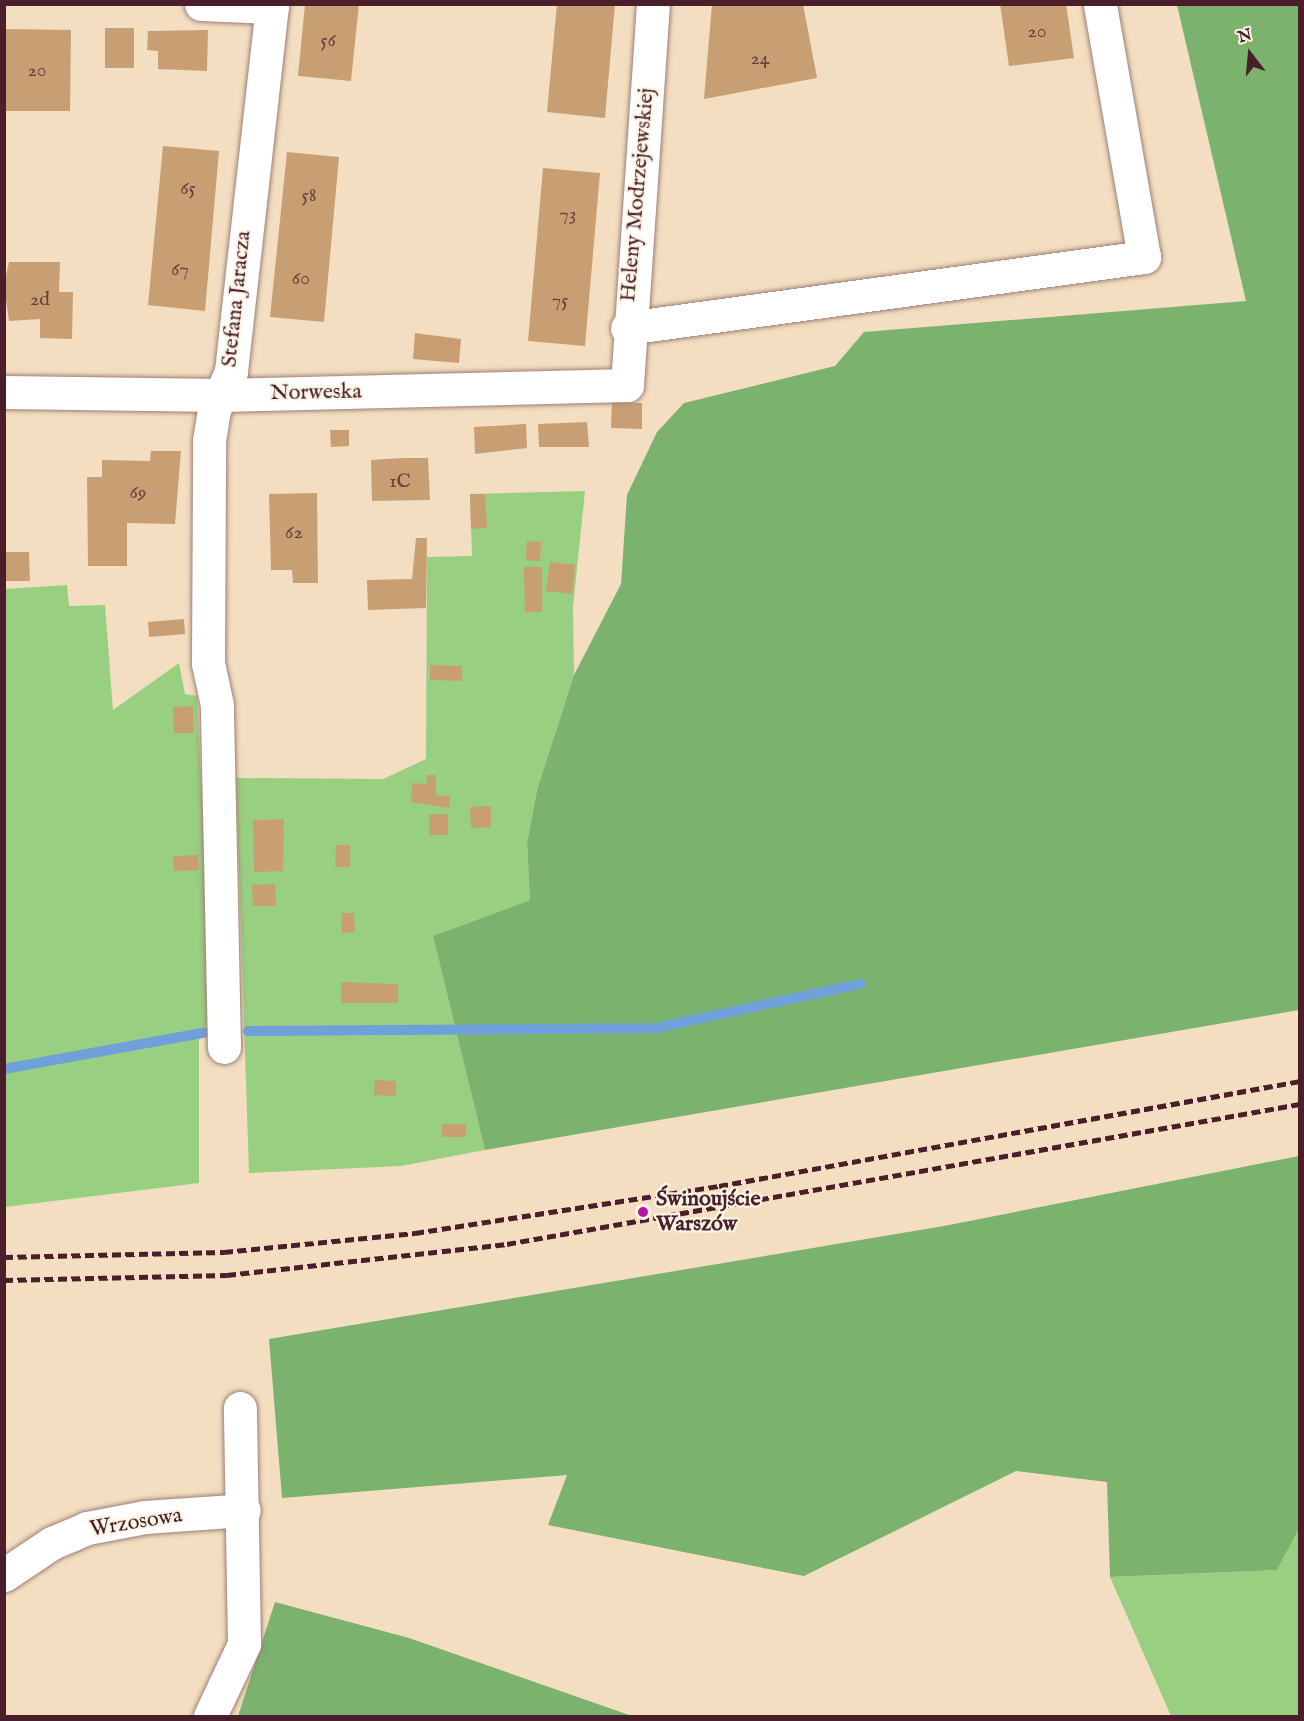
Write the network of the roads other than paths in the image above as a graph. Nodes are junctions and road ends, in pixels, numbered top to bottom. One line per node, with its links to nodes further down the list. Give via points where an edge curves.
1 (201, 4): 4 (street)
2 (653, 4): 5 (street, Heleny Modrzejewskiej)
3 (1100, 4): 5 (street, via 1144,257)
4 (272, 6): 8 (street, Stefana Jaracza, via 231,370)
5 (627, 328): 6 (street, Heleny Modrzejewskiej)
6 (627, 385): 8 (street, Norweska)
7 (4, 392): 8 (street, Norweska)
8 (221, 395): 9 (street, Stefana Jaracza, via 209,441 208,663 217,705)
9 (224, 1047)
10 (240, 1408): 11 (street)
11 (244, 1510): 12 (street, Wrzosowa, via 145,1517 87,1528 52,1543); 13 (street, via 244,1644)
12 (4, 1575)
13 (210, 1716)

